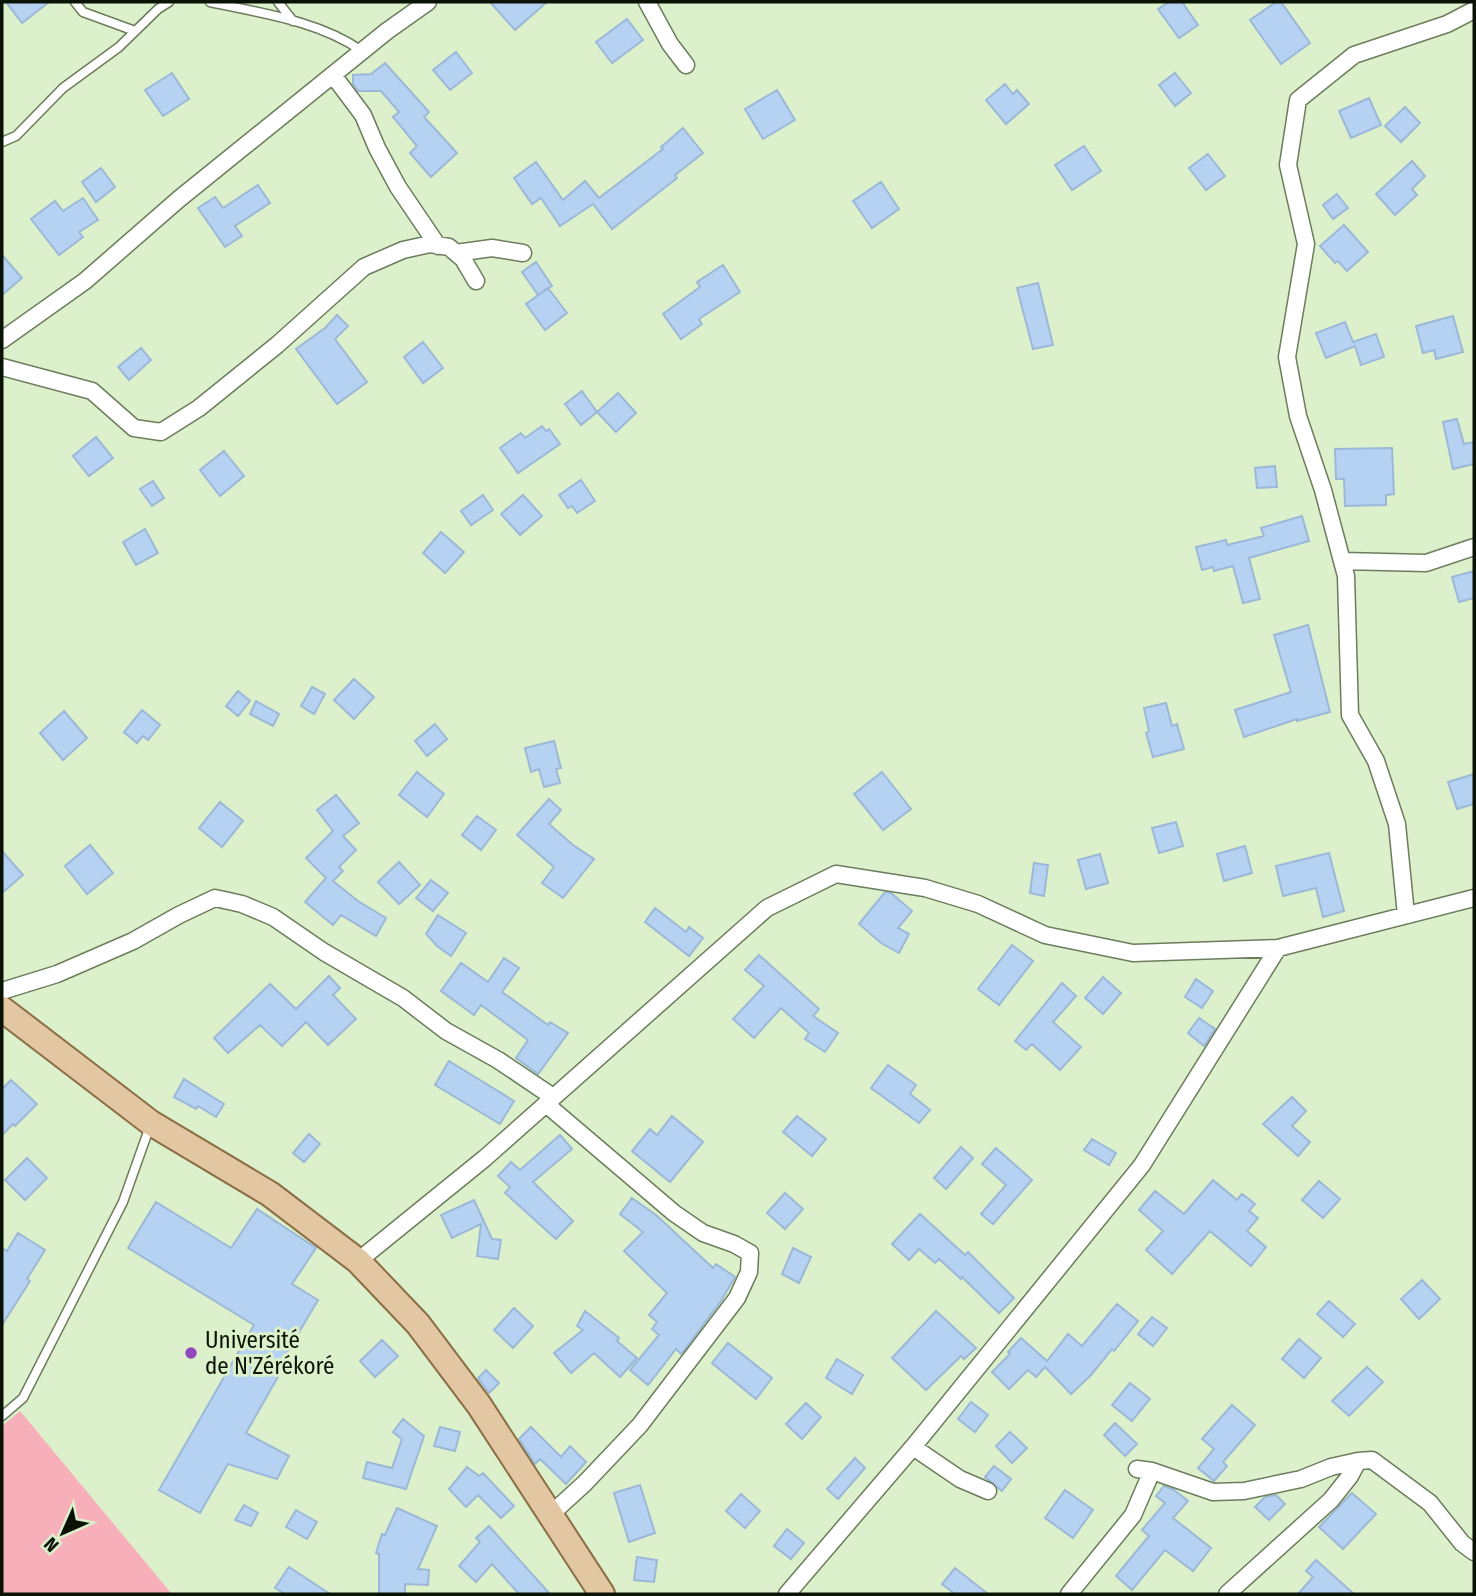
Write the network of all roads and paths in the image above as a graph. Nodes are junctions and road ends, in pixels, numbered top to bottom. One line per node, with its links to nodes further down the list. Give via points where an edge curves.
1 (75, 2): 9 (lane, via 83,12)
2 (169, 2): 9 (lane)
3 (210, 2): 8 (lane)
4 (278, 2): 8 (lane)
5 (428, 2): 10 (street)
6 (647, 2): 11 (street)
7 (1474, 10): 21 (street, via 1447,24 1354,55 1298,100 1289,165 1306,244 1287,357 1298,416)
8 (293, 21): 10 (lane, via 343,37)
9 (135, 31): 13 (lane, via 64,88 16,136)
10 (362, 51): 12 (street)
11 (687, 65)
12 (333, 75): 14 (street, via 363,115 398,187); 18 (street, via 85,281)
13 (2, 142)
14 (438, 246): 15 (street); 19 (street, via 403,250 364,267 277,345 199,408 161,432 134,428 92,391)
15 (456, 253): 16 (street, via 492,248); 17 (street)
16 (523, 253)
17 (476, 281)
18 (2, 340)
19 (2, 367)
20 (1474, 547): 21 (street, via 1426,563)
21 (1342, 561): 23 (street, via 1350,715 1376,761 1397,824)
22 (1474, 898): 23 (street)
23 (1406, 915): 24 (street)
24 (1278, 948): 27 (street, via 1133,953 1045,934 978,904 925,888 836,874 767,908); 31 (street, via 1142,1165)
25 (2, 991): 27 (street, via 57,974 133,941 215,898 273,918 498,1060)
26 (2, 1009): 28 (main road)
27 (549, 1101): 29 (street); 34 (street, via 674,1213 703,1233 750,1254 749,1272 737,1298 640,1425)
28 (151, 1123): 29 (main road, via 270,1194); 30 (lane, via 123,1202 23,1398)
29 (359, 1261): 34 (main road, via 418,1324)
30 (2, 1416)
31 (913, 1447): 33 (street, via 960,1479); 37 (street)
32 (1358, 1461): 35 (street, via 1372,1460 1430,1503); 38 (street, via 1301,1479 1213,1492 1144,1470 1133,1515); 39 (street, via 1331,1500)
33 (988, 1491)
34 (550, 1515): 36 (main road)
35 (1474, 1552)
36 (603, 1594)
37 (787, 1594)
38 (1069, 1594)
39 (1227, 1594)

